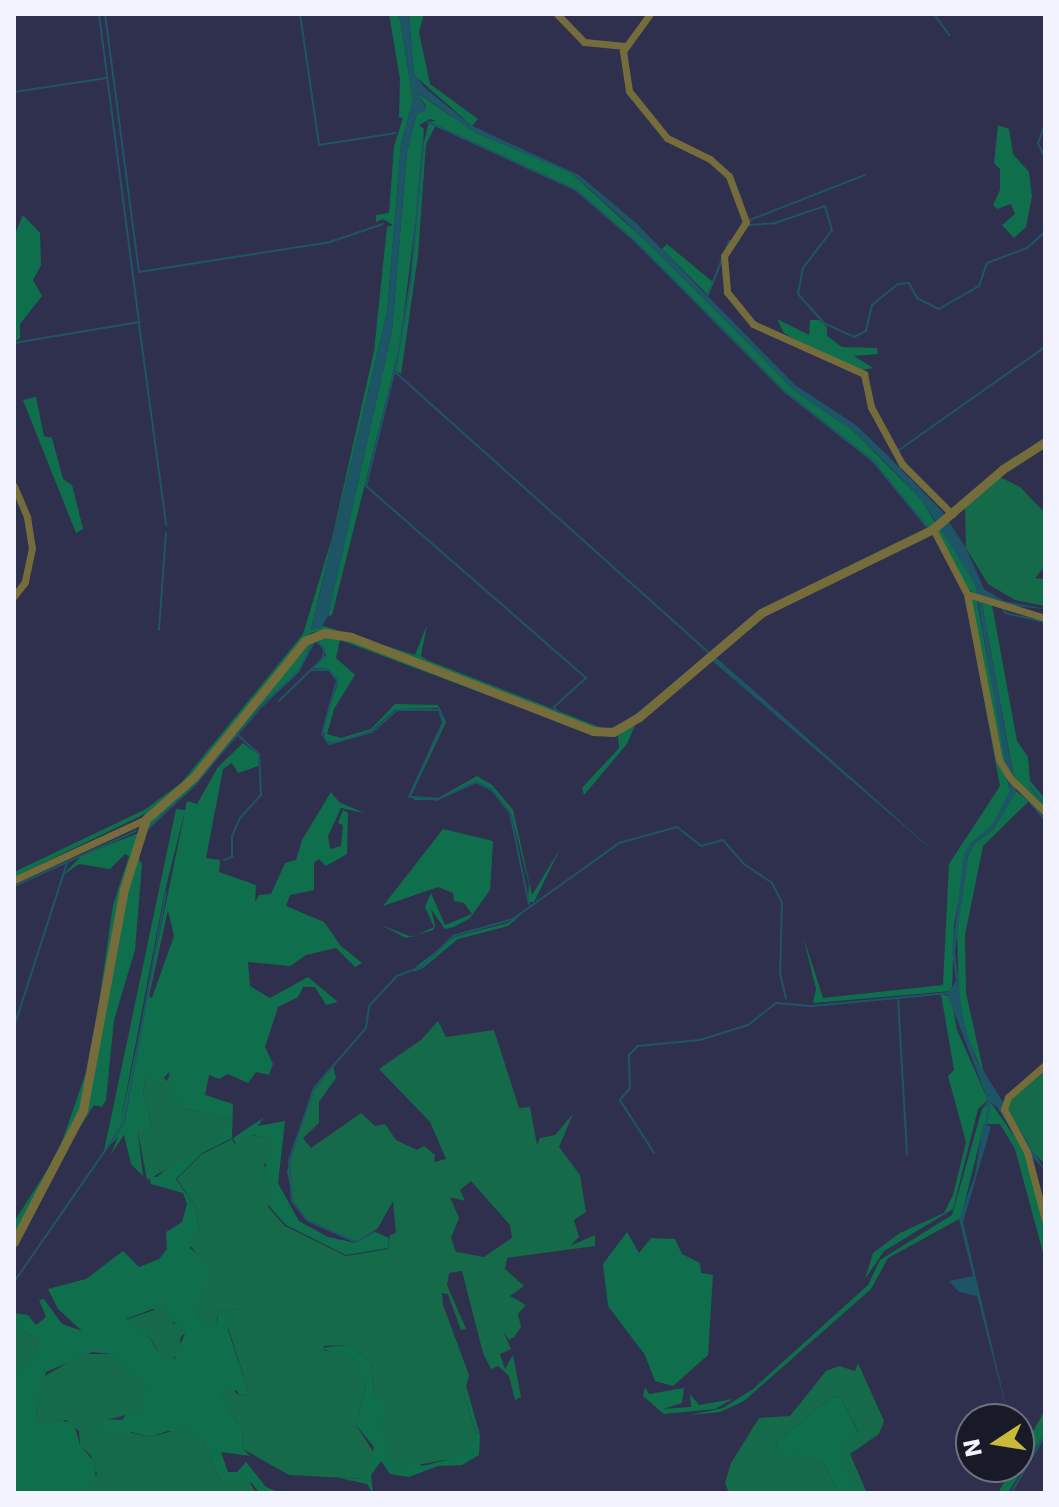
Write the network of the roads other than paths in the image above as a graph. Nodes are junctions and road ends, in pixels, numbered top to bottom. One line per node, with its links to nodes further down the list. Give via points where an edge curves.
1 (557, 14): 3 (street, via 584,42)
2 (650, 14): 3 (street)
3 (625, 46): 6 (street, via 623,62 632,97 667,138 724,170 743,209 746,227 724,256 723,267 736,307 753,324 864,374 871,407 902,464)
4 (1045, 442): 6 (street)
5 (14, 486): 9 (street, via 27,517 32,556 25,582)
6 (948, 517): 7 (street)
7 (934, 528): 8 (street); 12 (street, via 761,613 639,717 613,732 593,731 351,637 315,635 194,777)
8 (967, 594): 10 (street); 11 (street, via 999,760)
9 (14, 596)
10 (1045, 618)
11 (1045, 812)
12 (146, 819): 13 (street); 16 (street, via 124,889 83,1110)
13 (14, 880)
14 (1045, 1065): 15 (street, via 1008,1097 1004,1109 1027,1152)
15 (1045, 1220)
16 (14, 1242)

